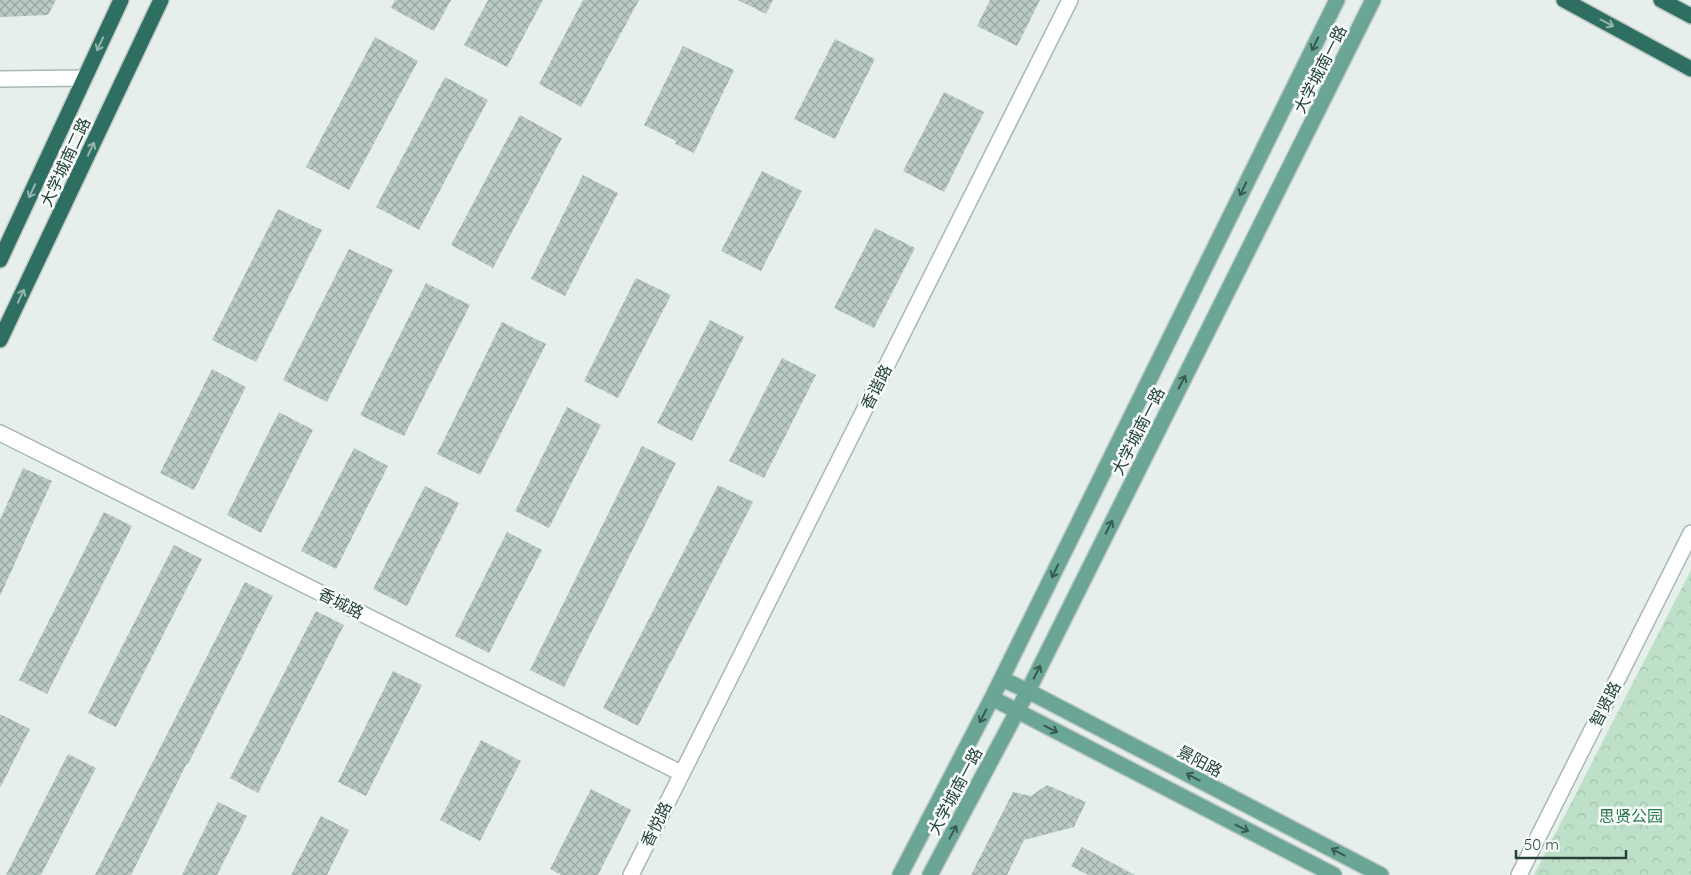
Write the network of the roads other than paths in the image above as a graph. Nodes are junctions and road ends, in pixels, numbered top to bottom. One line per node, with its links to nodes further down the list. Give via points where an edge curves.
1 (121, 0): 11 (highway, 大学城南二路, one-way to 11)
2 (161, 0): 13 (highway, 大学城南二路, one-way to 2)
3 (1070, 0): 20 (street, 香谐路)
4 (1337, 0): 16 (main road, 大学城南一路, one-way to 16)
5 (1373, 0): 17 (main road, 大学城南一路, one-way to 5)
6 (1564, 0): 9 (highway, one-way to 9)
7 (1661, 0): 8 (highway)
8 (1691, 16)
9 (1691, 69)
10 (0, 78): 11 (street)
11 (84, 78): 12 (highway, 大学城南二路, one-way to 12)
12 (0, 260)
13 (0, 340)
14 (0, 433): 20 (street, 香城路)
15 (1691, 532): 26 (street, 智贤路)
16 (1002, 679): 17 (main road, 景阳路); 18 (main road, 大学城南一路)
17 (1028, 690): 19 (main road, 大学城南一路); 25 (main road, 景阳路, one-way to 17)
18 (992, 698): 19 (main road); 22 (main road, 大学城南一路, one-way to 22)
19 (1017, 711): 23 (main road, 大学城南一路, one-way to 19); 24 (main road, one-way to 24)
20 (681, 773): 21 (street, 香悦路)
21 (631, 875)
22 (900, 875)
23 (930, 875)
24 (1334, 875)
25 (1381, 875)
26 (1519, 875)

